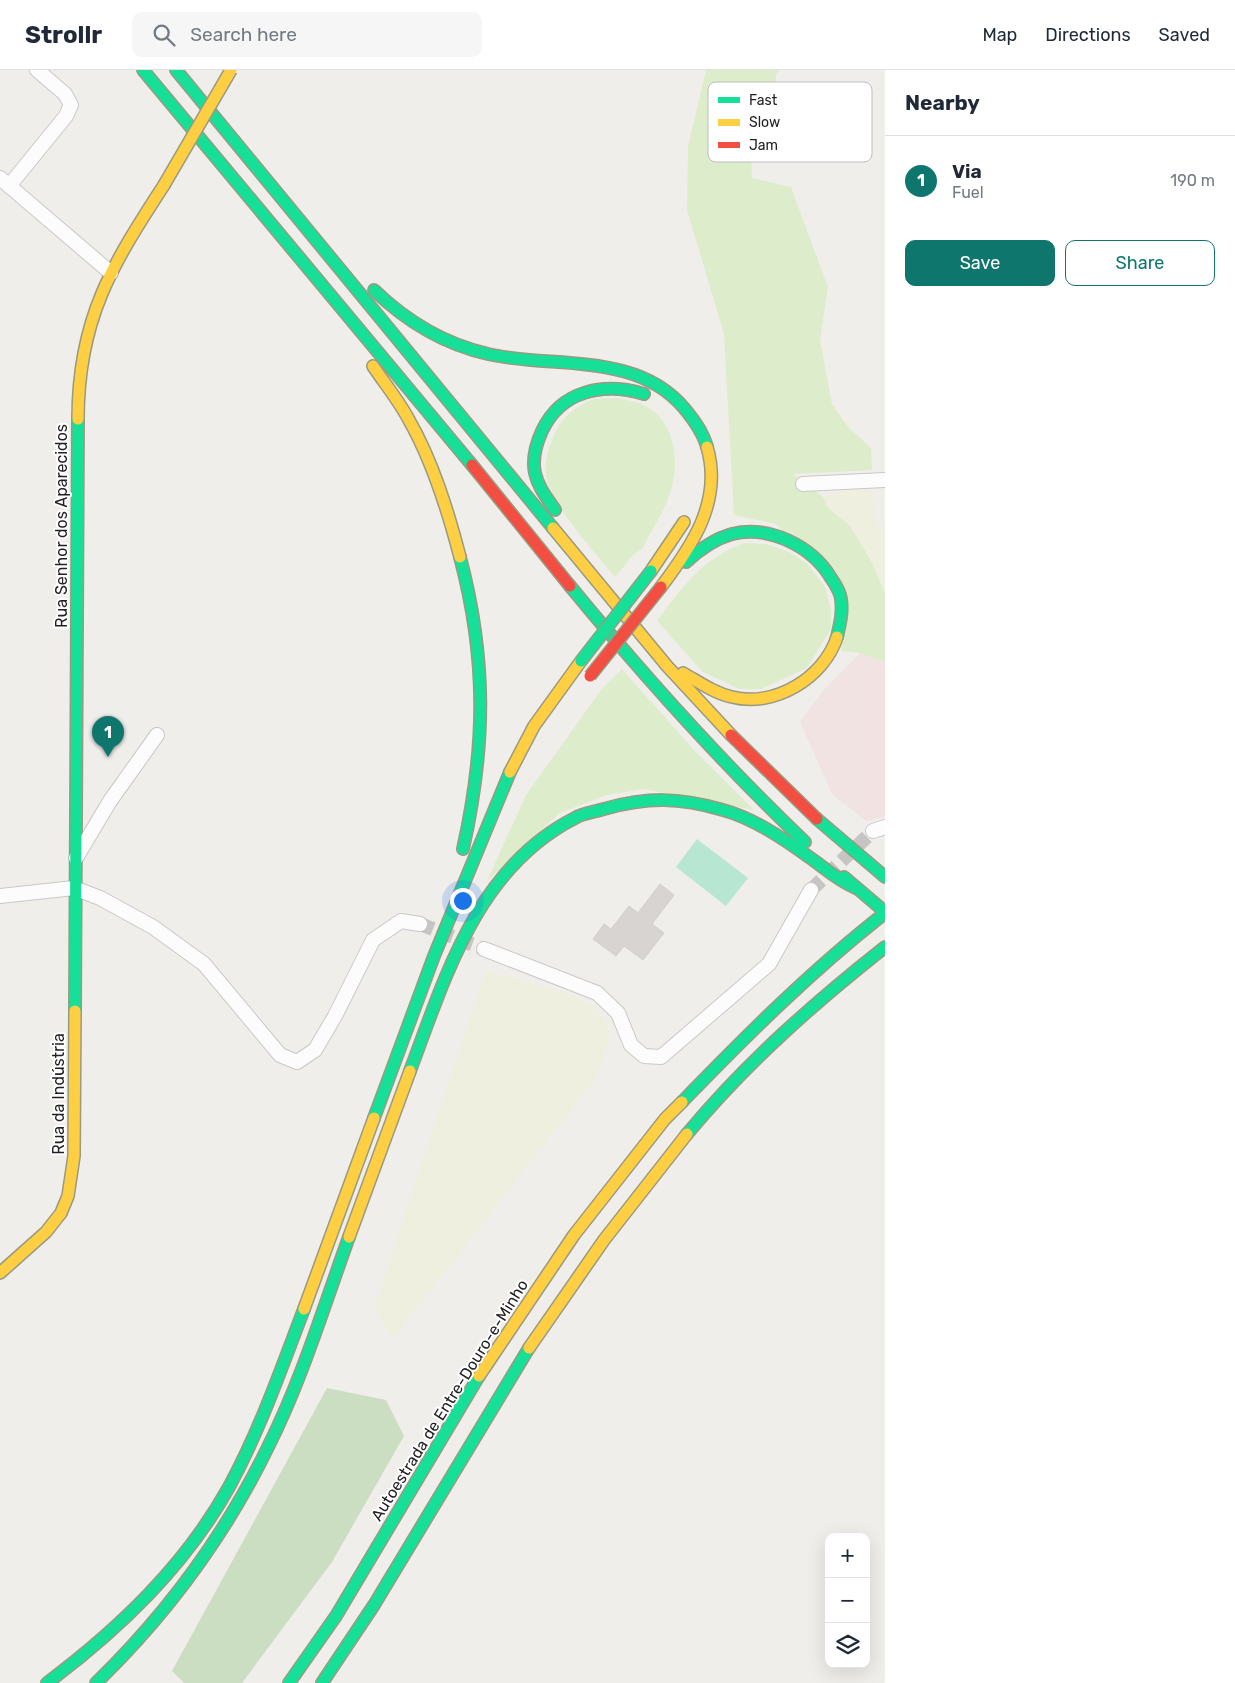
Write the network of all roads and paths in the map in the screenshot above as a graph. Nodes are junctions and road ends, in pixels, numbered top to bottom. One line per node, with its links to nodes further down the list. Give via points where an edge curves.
1 (37, 70): 5 (street, via 65,94 71,105 66,116)
2 (143, 70): 8 (main road)
3 (176, 70): 6 (main road)
4 (231, 70): 7 (main road, Rua Senhor dos Aparecidos, bridge, via 121,251)
5 (4, 182): 7 (street)
6 (323, 246): 13 (main road); 14 (main road, via 348,263 410,320 454,343 503,357 620,370 655,383 681,403 708,446 712,490 698,532)
7 (111, 274): 20 (main road, Rua Senhor dos Aparecidos, via 96,305 84,346 78,391)
8 (348, 314): 23 (main road, via 665,699 783,821); 31 (main road, via 347,327 409,421 432,470 469,585 478,647 481,764 472,819)
9 (657, 402): 13 (main road, via 632,390 606,386 593,388 570,397 546,423 536,445 535,471 539,486 568,531)
10 (885, 480): 11 (street)
11 (803, 484)
12 (689, 511): 31 (main road, bridge, via 651,571 534,726 510,771)
13 (565, 543): 15 (main road)
14 (661, 587): 15 (main road, via 695,553 714,541 737,533 760,533 784,538 820,561 841,596 839,634 830,652 818,670 801,685 782,694 758,699 734,698); 16 (main road, bridge)
15 (667, 666): 21 (main road, via 772,778)
16 (588, 679)
17 (157, 735): 20 (street, via 110,801)
18 (530, 760): 19 (main road)
19 (490, 852)
20 (75, 861): 22 (main road, Rua Senhor dos Aparecidos)
21 (881, 874)
22 (74, 888): 25 (street); 28 (street, via 100,898 153,927 204,964 280,1055 297,1062 315,1050 373,940 401,921); 33 (main road, Rua da Indústria, via 72,1178 66,1202 50,1227)
23 (856, 888): 27 (main road); 32 (main road, via 840,881 759,826 724,810 670,799 633,801 576,817 529,846 493,886 479,908)
24 (811, 890): 30 (street, via 769,964 661,1057 644,1056 632,1045 618,1013 597,993)
25 (0, 896)
26 (468, 907): 32 (main road, via 453,943)
27 (885, 912): 38 (main road, Autoestrada de Entre-Douro-e-Minho, via 752,1030 672,1112 574,1235 495,1350 336,1616)
28 (420, 924)
29 (885, 947): 39 (main road, via 767,1047 685,1136 596,1251 518,1364 359,1630)
30 (484, 949)
31 (434, 956): 36 (main road, via 250,1446 212,1514 177,1562 121,1623)
32 (440, 992): 34 (main road, via 270,1444 233,1514)
33 (0, 1273)
34 (204, 1557): 35 (main road, via 158,1610); 37 (main road, via 130,1650)
35 (107, 1655)
36 (47, 1683)
37 (96, 1683)
38 (289, 1683)
39 (322, 1683)

